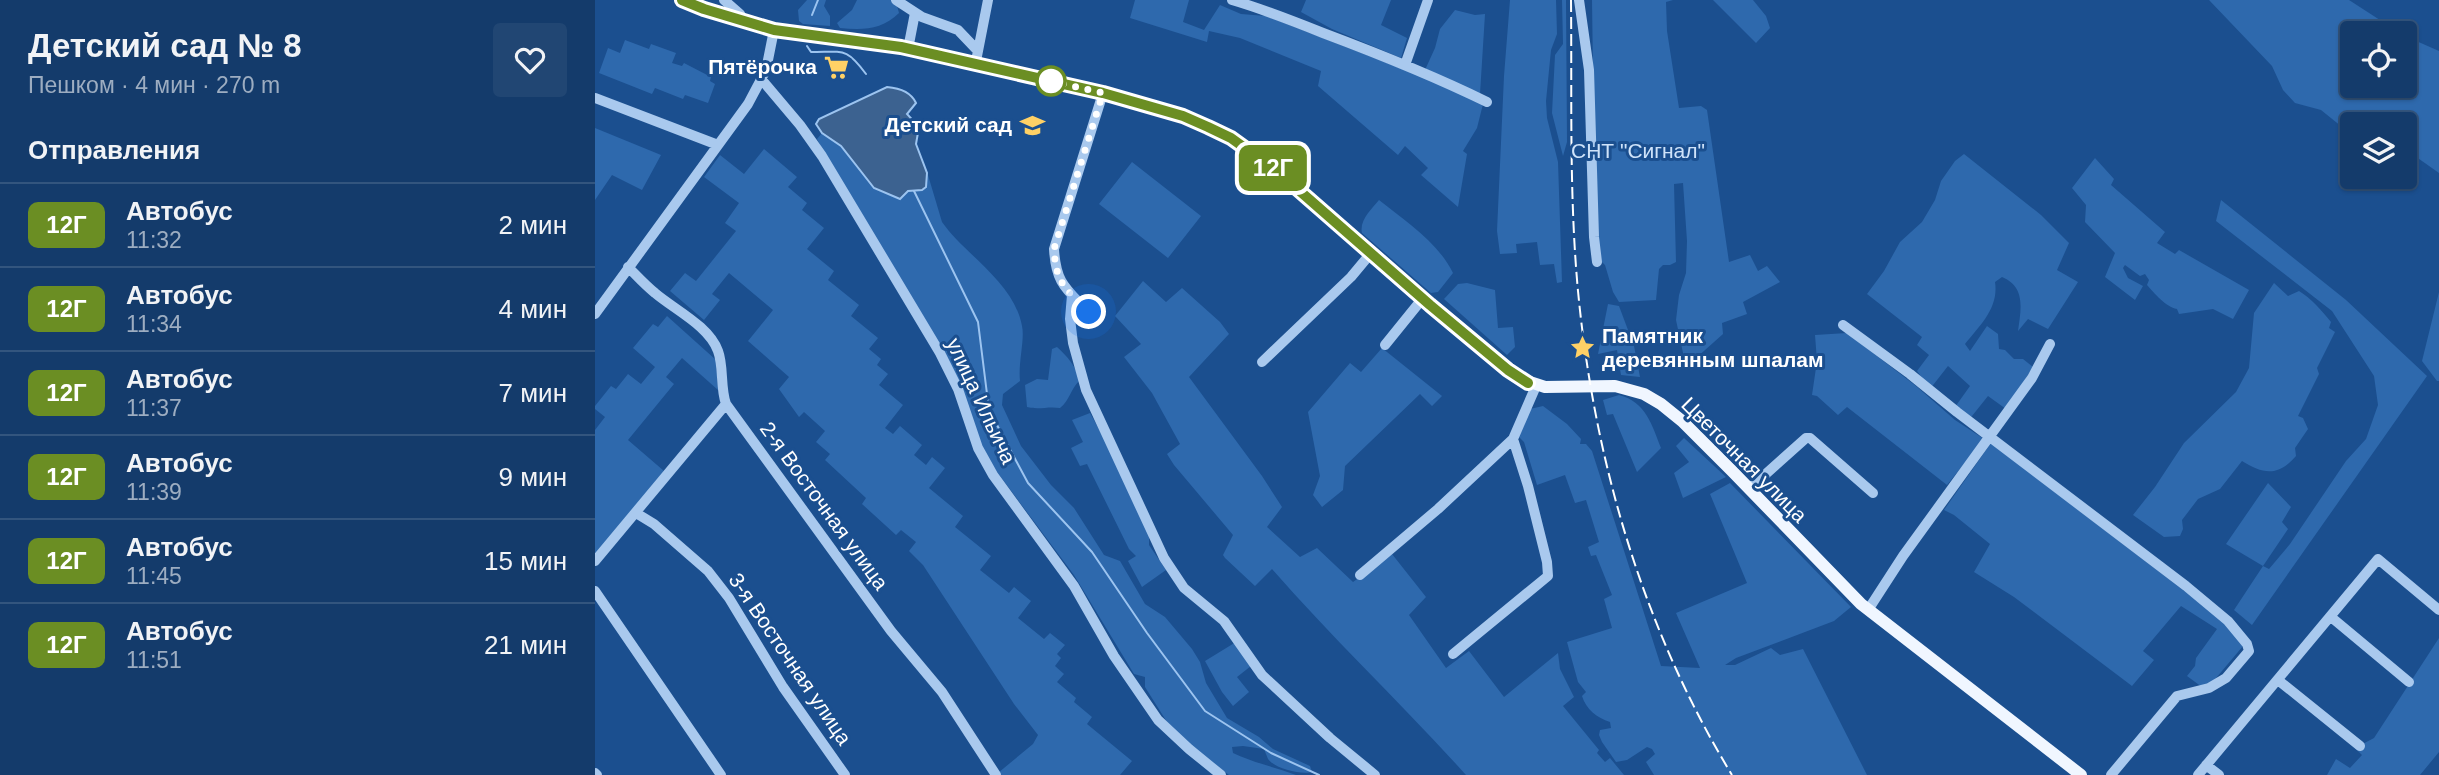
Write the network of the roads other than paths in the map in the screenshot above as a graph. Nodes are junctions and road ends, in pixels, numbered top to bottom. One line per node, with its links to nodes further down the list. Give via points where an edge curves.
1 (682, 0): 10 (main road)
2 (725, 0): 10 (street)
3 (896, 0): 9 (street)
4 (988, 0): 13 (street)
5 (1232, 0): 8 (street)
6 (1428, 0): 14 (street)
7 (1579, 0): 21 (street, via 1589,70)
8 (1250, 2): 14 (street)
9 (915, 13): 12 (street); 13 (street, via 958,30)
10 (744, 22): 11 (main road)
11 (774, 30): 12 (main road); 15 (street)
12 (908, 49): 13 (main road)
13 (976, 57): 16 (main road)
14 (1405, 65): 18 (street)
15 (762, 80): 19 (street); 52 (street, улица Ильича, via 822,156 940,353 993,475 1074,586 1158,720)
16 (1103, 93): 20 (main road, via 1183,116 1231,138 1278,172); 23 (street, via 1054,249 1055,271)
17 (595, 98): 19 (street)
18 (1487, 102)
19 (718, 145): 22 (street)
20 (1371, 253): 24 (main road); 30 (street)
21 (1597, 262)
22 (628, 267): 25 (street); 32 (street, 2-я Восточная улица, via 716,346)
23 (1072, 295): 26 (street); 53 (street, via 1073,343 1086,390 1164,558 1184,588 1224,621 1270,683)
24 (1423, 298): 29 (street); 31 (main road, via 1508,370)
25 (595, 314)
26 (1090, 314)
27 (1843, 325): 33 (street)
28 (2050, 344): 33 (street)
29 (1385, 345)
30 (1262, 362)
31 (1536, 386): 34 (street); 35 (main road, Цветочная улица, via 1615,386 1644,394 1682,421)
32 (726, 404): 37 (street); 51 (street, 2-я Восточная улица, via 891,631 942,692)
33 (1990, 437): 41 (street); 55 (street, via 2186,586 2228,621 2249,647 2226,678 2209,688 2177,696)
34 (1513, 439): 39 (street); 44 (street, via 1548,576)
35 (1749, 489): 36 (street, via 1810,438); 41 (main road, Цветочная улица)
36 (1873, 493)
37 (636, 513): 38 (street); 50 (street, 3-я Восточная улица, via 708,571)
38 (595, 561)
39 (1360, 575)
40 (595, 591): 49 (street)
41 (1868, 610): 54 (main road, Цветочная улица)
42 (2439, 610): 43 (street, via 2378,559)
43 (2330, 617): 45 (street); 46 (street)
44 (1453, 654)
45 (2278, 680): 47 (street); 48 (street)
46 (2409, 682)
47 (2360, 746)
48 (2206, 765): 56 (street); 57 (street)
49 (721, 775)
50 (845, 775)
51 (996, 775)
52 (1221, 775)
53 (1375, 775)
54 (2081, 775)
55 (2111, 775)
56 (2198, 775)
57 (2219, 775)

